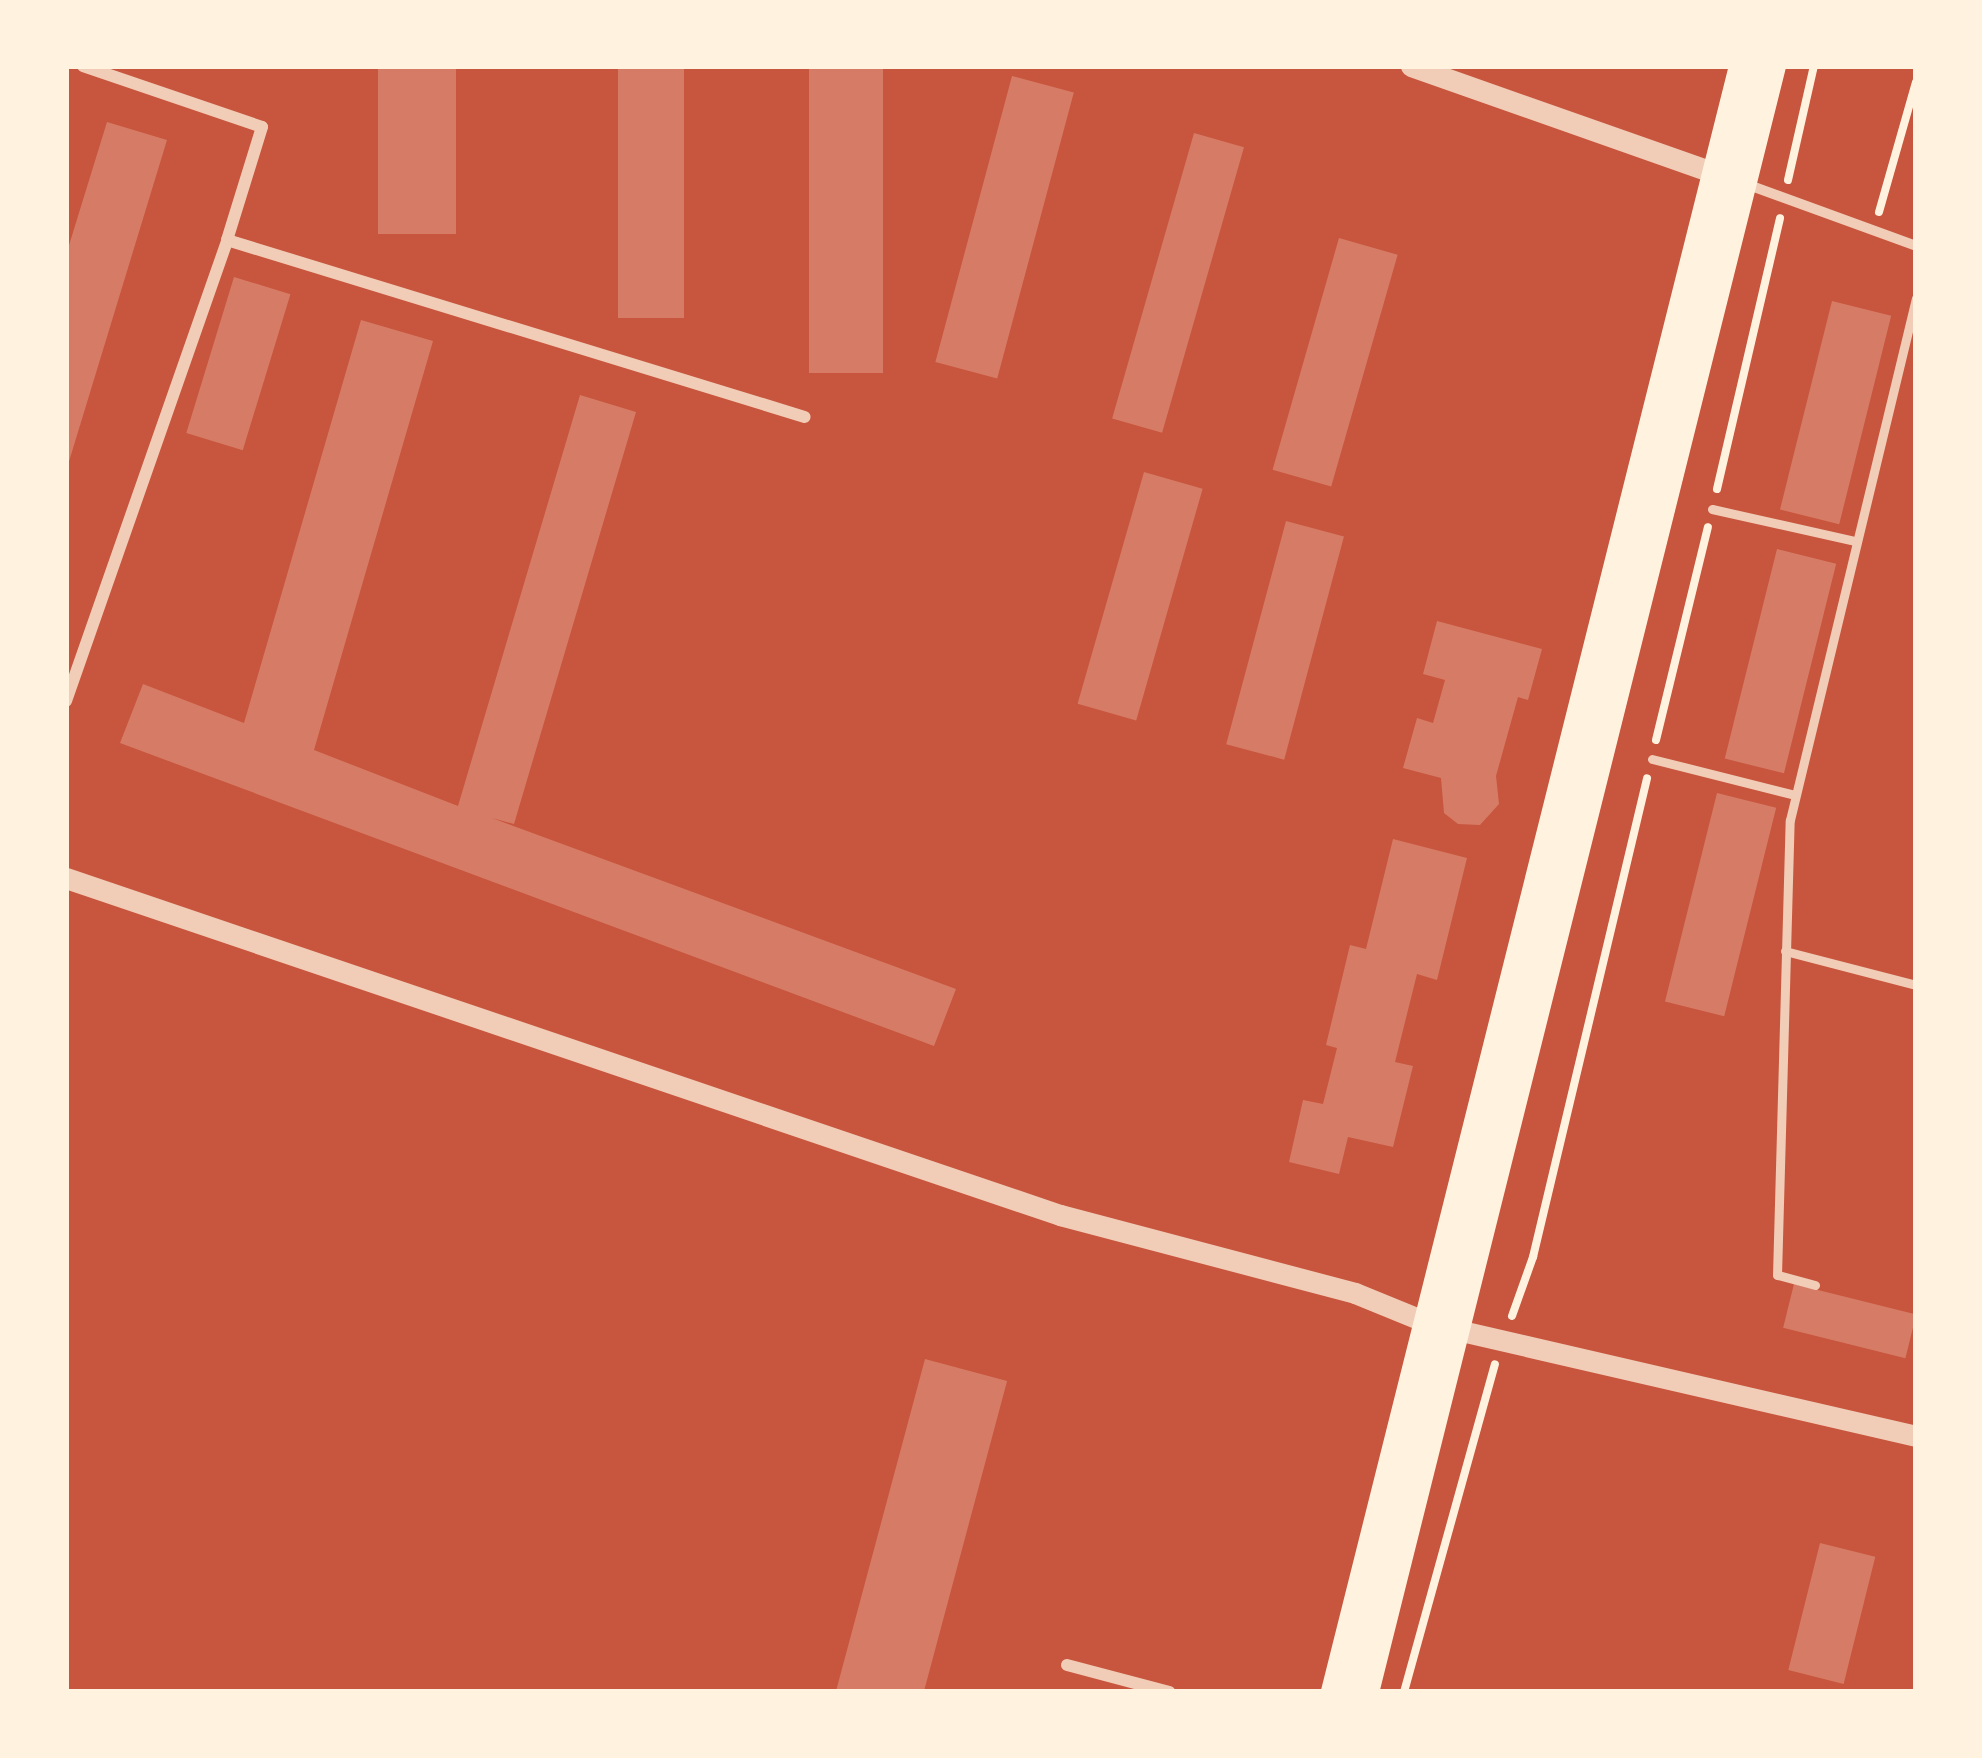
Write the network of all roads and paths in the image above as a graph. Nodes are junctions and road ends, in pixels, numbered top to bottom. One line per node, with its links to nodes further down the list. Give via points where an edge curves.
1 (83, 66): 8 (street, via 262,127)
2 (1411, 66): 6 (street)
3 (1744, 66): 6 (main road)
4 (1772, 66): 6 (main road)
5 (1916, 82): 7 (path)
6 (1730, 178): 7 (street); 21 (main road)
7 (1874, 230): 9 (street)
8 (227, 240): 11 (street); 14 (street)
9 (1916, 245)
10 (1916, 298): 13 (lane)
11 (805, 417)
12 (1712, 509): 13 (lane)
13 (1856, 541): 16 (lane)
14 (66, 701)
15 (1652, 759): 16 (lane)
16 (1795, 795): 18 (lane)
17 (66, 878): 21 (street, via 1060,1215 1354,1293)
18 (1785, 951): 19 (lane); 20 (lane, via 1777,1275)
19 (1916, 986)
20 (1815, 1285)
21 (1443, 1326): 22 (street); 26 (main road); 27 (main road)
22 (1916, 1436)
23 (1463, 1456): 28 (path)
24 (1067, 1665): 25 (street)
25 (1169, 1692)
26 (1336, 1692)
27 (1364, 1692)
28 (1404, 1692)

